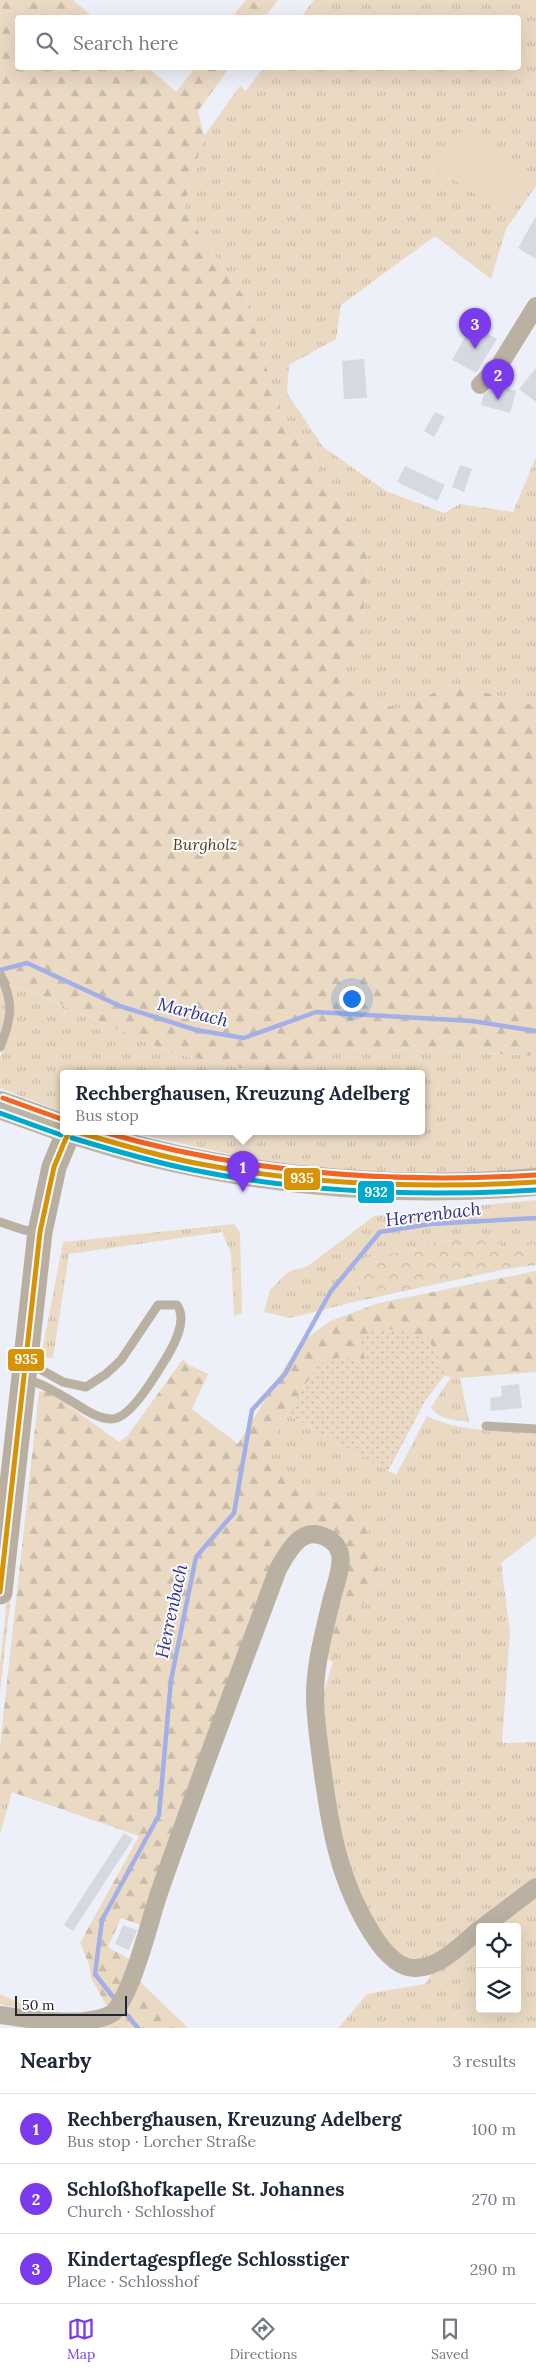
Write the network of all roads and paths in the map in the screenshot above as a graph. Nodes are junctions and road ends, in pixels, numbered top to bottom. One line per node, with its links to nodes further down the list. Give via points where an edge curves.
1 (536, 306): 2 (street, via 499,366)
2 (480, 384)
3 (0, 974): 4 (lane, via 11,1008 9,1026)
4 (0, 1047)
5 (0, 1105): 6 (main road)
6 (60, 1127)
7 (67, 1135): 11 (main road, via 54,1167)
8 (88, 1135): 9 (main road, via 148,1152 312,1181 384,1186 486,1186)
9 (536, 1182)
10 (0, 1222): 11 (lane)
11 (40, 1232): 12 (main road)
12 (25, 1372): 12 (lane, via 98,1416 116,1418 129,1411 170,1353 182,1312 177,1305 158,1305 121,1360 86,1387 62,1382 38,1368); 15 (main road)
13 (486, 1426): 14 (lane)
14 (536, 1429)
15 (6, 1495): 16 (main road)
16 (0, 1592)
17 (536, 1887): 18 (street)
18 (488, 1923)
19 (476, 1933): 20 (street, via 436,1963 416,1968 407,1966 380,1946 344,1880 324,1783 314,1694 321,1642 339,1571 340,1554 330,1539 321,1535 305,1535 295,1542 278,1569 162,1884 126,1993 113,2014 87,2026 74,2028)
20 (0, 2015)

